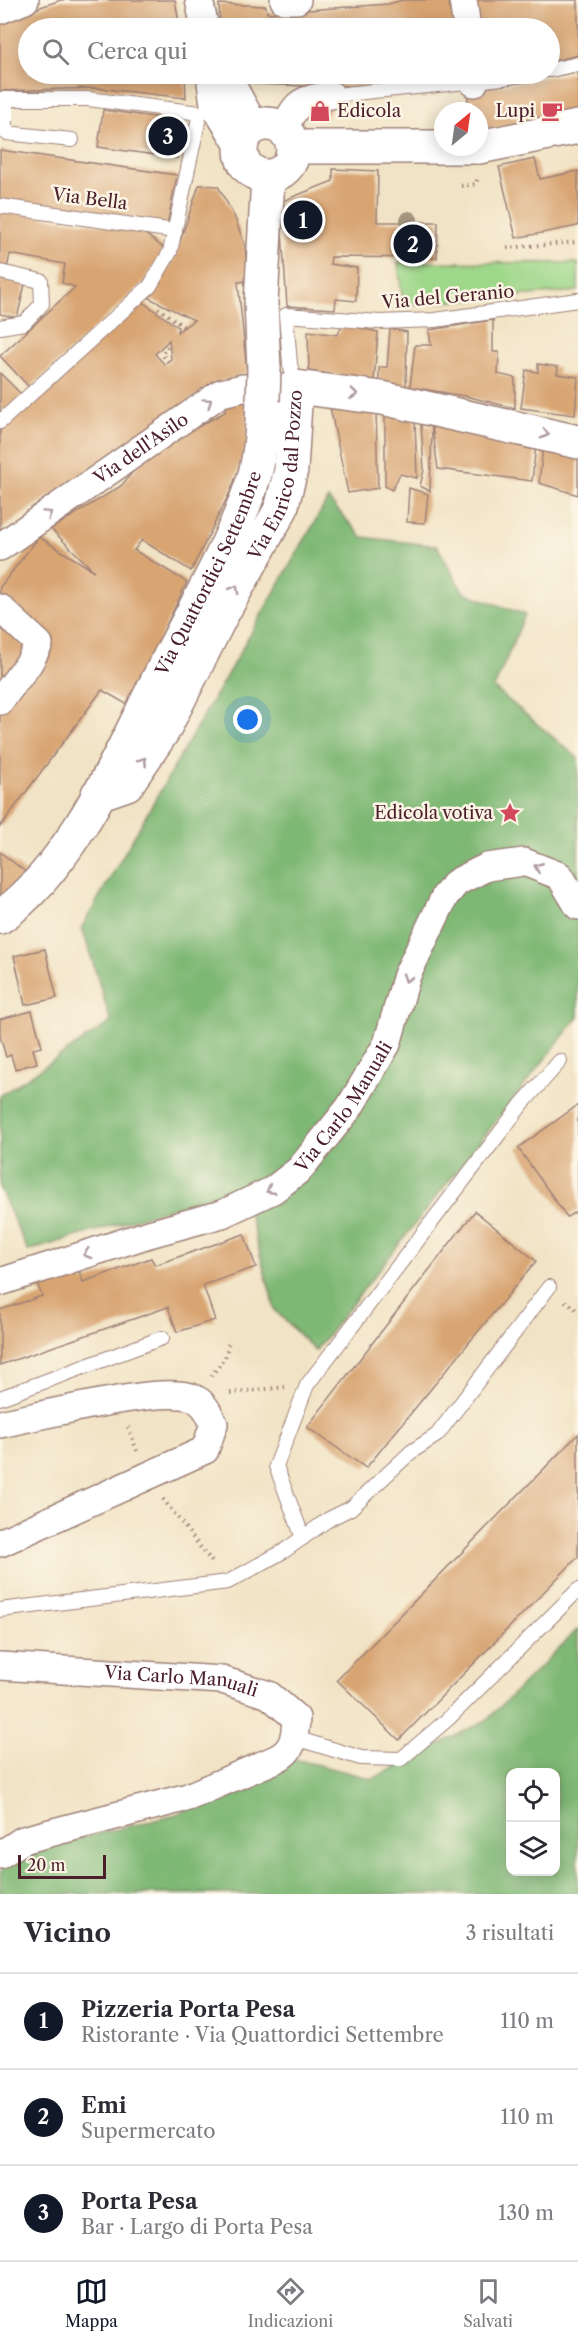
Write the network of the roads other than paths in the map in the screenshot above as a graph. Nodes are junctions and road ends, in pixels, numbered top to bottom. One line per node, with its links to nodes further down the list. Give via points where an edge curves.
1 (25, 0): 6 (street)
2 (199, 0): 7 (street)
3 (284, 0): 4 (street)
4 (297, 0)
5 (463, 0): 8 (street)
6 (0, 10)
7 (203, 18)
8 (466, 18)
9 (578, 64): 10 (lane)
10 (560, 68)
11 (209, 84): 17 (street)
12 (231, 84): 17 (lane)
13 (233, 84): 19 (street)
14 (430, 84): 15 (lane)
15 (338, 95): 19 (street, via 301,101)
16 (3, 99): 17 (lane, via 88,99); 20 (lane, via 6,133)
17 (207, 109): 19 (street); 24 (lane)
18 (578, 127): 22 (main road)
19 (268, 138): 21 (main road); 34 (main road, Via Quattordici Settembre, bridge, via 290,164 268,177 261,303 263,401 255,472 233,534)
20 (72, 140)
21 (434, 151)
22 (488, 152)
23 (0, 206): 24 (lane, Via Bella)
24 (175, 231): 29 (lane, via 170,252 150,286)
25 (0, 272): 27 (lane, via 41,281 42,304 24,323)
26 (578, 300): 28 (lane, Via del Geranio, via 435,320 379,322 286,315)
27 (0, 327)
28 (296, 387): 30 (main road, Via Enrico dal Pozzo, one-way to 30, via 382,398); 31 (street, Via dell'Asilo, one-way to 28, via 221,393 243,388); 34 (main road, Via Enrico dal Pozzo, one-way to 28, via 127,784 163,731 281,509 291,470)
29 (0, 422)
30 (578, 442)
31 (0, 547)
32 (0, 608): 33 (street, via 39,644)
33 (0, 701)
34 (98, 794): 36 (main road, Via Quattordici Settembre, via 46,875 20,903)
35 (578, 906): 38 (street, Via Carlo Manuali, one-way to 38, via 560,876 524,862 488,867 458,882 445,896 407,975 387,1044 350,1108 299,1170 273,1190 222,1214)
36 (0, 917)
37 (560, 1061): 43 (lane, via 522,1104 307,1385 276,1466)
38 (0, 1282)
39 (549, 1287): 43 (lane, via 437,1435 411,1452 351,1508)
40 (162, 1338): 41 (lane)
41 (0, 1398)
42 (0, 1424): 44 (street, via 176,1393 200,1402 214,1424 205,1450)
43 (303, 1538): 46 (lane, via 228,1582)
44 (0, 1544)
45 (578, 1590): 48 (lane, via 448,1719 401,1759 361,1758)
46 (0, 1610)
47 (0, 1666): 48 (street, Via Carlo Manuali, via 222,1680 269,1695 285,1707 296,1718)
48 (295, 1738): 49 (street, via 287,1753 188,1797 23,1840)
49 (0, 1855)

